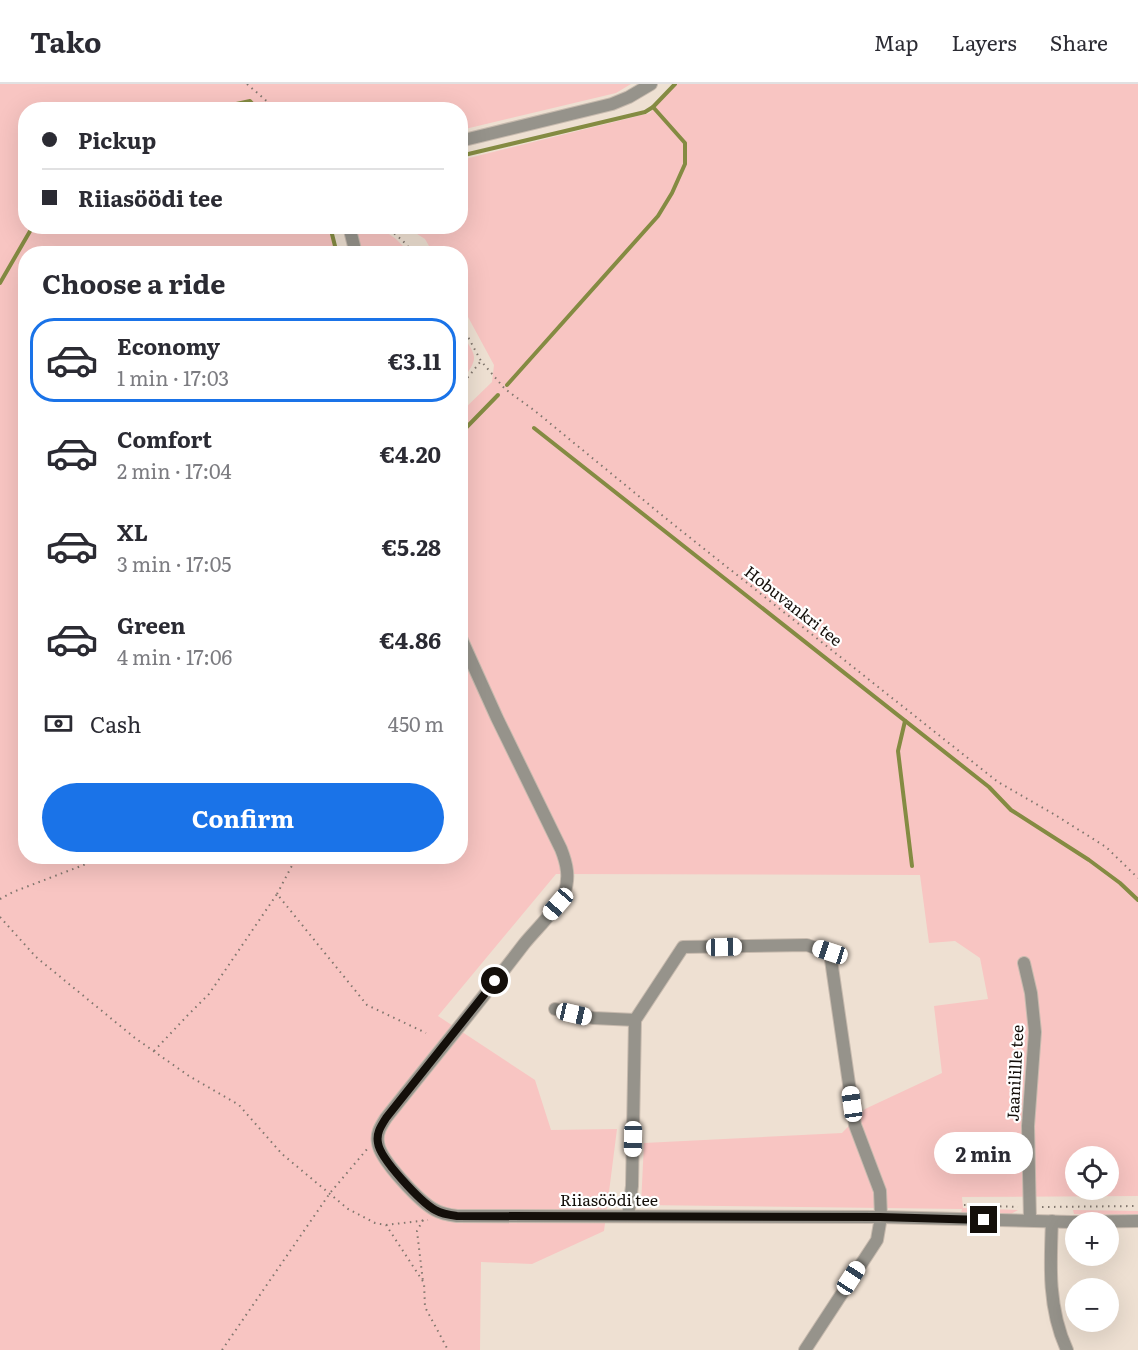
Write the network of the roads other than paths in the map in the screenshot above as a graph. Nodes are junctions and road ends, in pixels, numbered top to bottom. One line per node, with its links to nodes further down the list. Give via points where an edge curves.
1 (651, 84): 2 (street, via 612,104)
2 (468, 139)
3 (468, 654): 8 (street, Riiasöödi tee, via 561,849 567,864 567,884 558,904 386,1118 379,1128 379,1148 417,1195 440,1213)
4 (1024, 963): 7 (street, Jaanilille tee, via 1035,1032 1028,1126)
5 (555, 1009): 6 (street, via 593,1018)
6 (635, 1020): 8 (street); 9 (street, via 683,947 807,945 830,952 855,1125 880,1191)
7 (1030, 1214): 9 (street, Riiasöödi tee); 10 (street, Riiasöödi tee)
8 (628, 1216): 9 (street, Riiasöödi tee)
9 (880, 1217): 12 (street, via 877,1240)
10 (1052, 1221): 11 (street, Riiasöödi tee); 13 (street, via 1051,1287 1058,1328)
11 (1138, 1221)
12 (805, 1350)
13 (1067, 1350)

